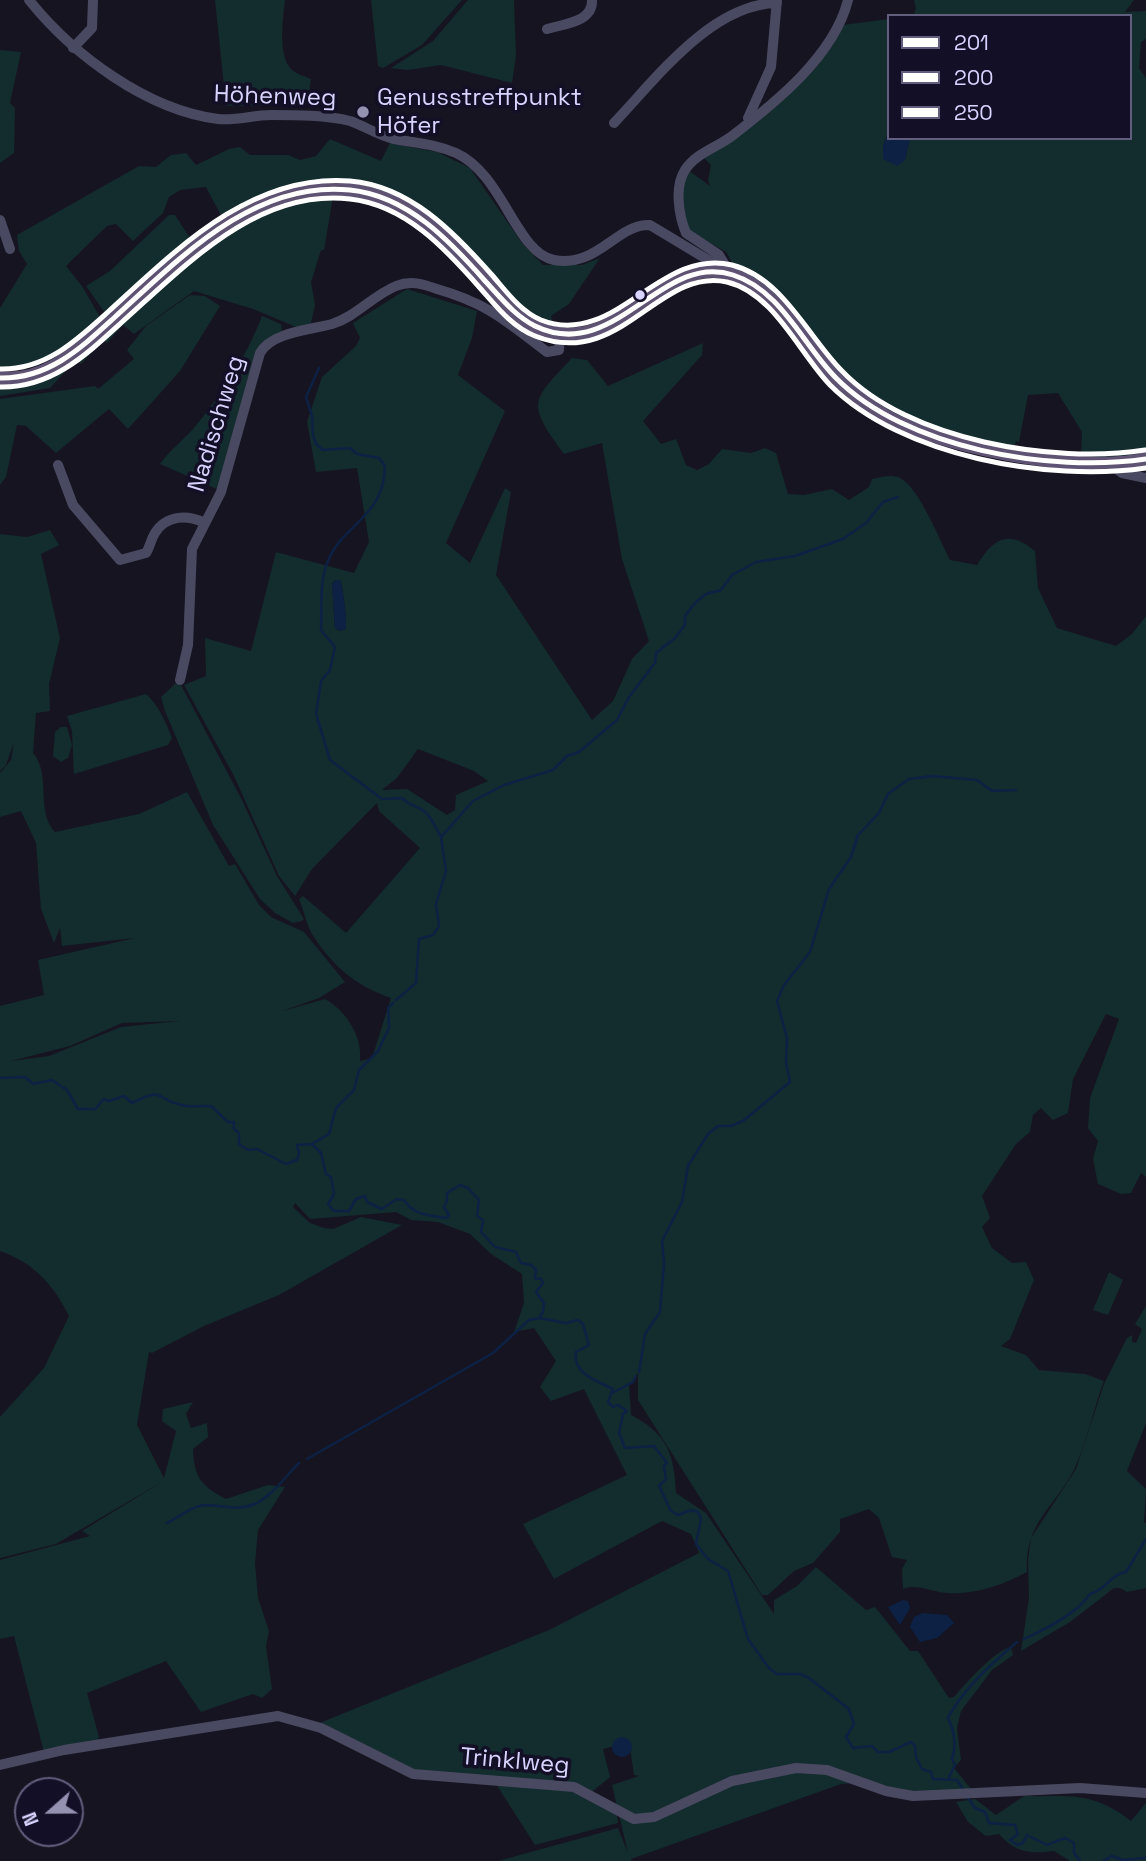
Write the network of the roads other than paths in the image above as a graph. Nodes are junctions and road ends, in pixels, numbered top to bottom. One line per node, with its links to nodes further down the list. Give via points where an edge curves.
1 (29, 0): 7 (street, Höhenweg)
2 (93, 0): 7 (street, via 92,28)
3 (592, 0): 6 (street, via 585,17)
4 (848, 0): 8 (street, via 837,30 792,85)
5 (777, 1): 8 (street, via 769,74); 9 (street, via 746,8 694,41)
6 (547, 29)
7 (73, 48): 12 (street, Höhenweg, via 140,90 186,111 223,119 270,115 348,121 392,139 459,154 498,190 531,247 552,260 592,255 646,225 661,228)
8 (747, 121): 12 (street, via 694,158 681,182 686,233 719,255)
9 (614, 123)
10 (0, 220): 11 (street)
11 (10, 249)
12 (730, 273): 13 (main road, via 696,275 605,328 586,335); 17 (main road, via 767,296 838,379 901,424 976,446 1077,464)
13 (560, 335): 14 (main road, via 527,322 446,237 408,208 370,194 317,188 268,201 219,231 54,368 23,379); 19 (street, Nadischweg, via 559,350 547,352 484,305 413,282 391,288 345,320 273,340 260,354 225,481)
14 (0, 378)
15 (1146, 459): 17 (main road)
16 (58, 465): 19 (street, Nadischweg, via 73,505 120,560 146,553 158,529 177,517)
17 (1111, 465): 18 (street, via 1122,473)
18 (1146, 478)
19 (205, 523): 20 (street, Nadischweg, via 192,549 188,645)
20 (180, 680)
21 (0, 1765): 22 (street, Trinklweg, via 58,1751 278,1716 321,1728 413,1774 574,1787 634,1819 662,1814 732,1781 796,1768 827,1770 904,1795 1080,1788)
22 (1146, 1793)

